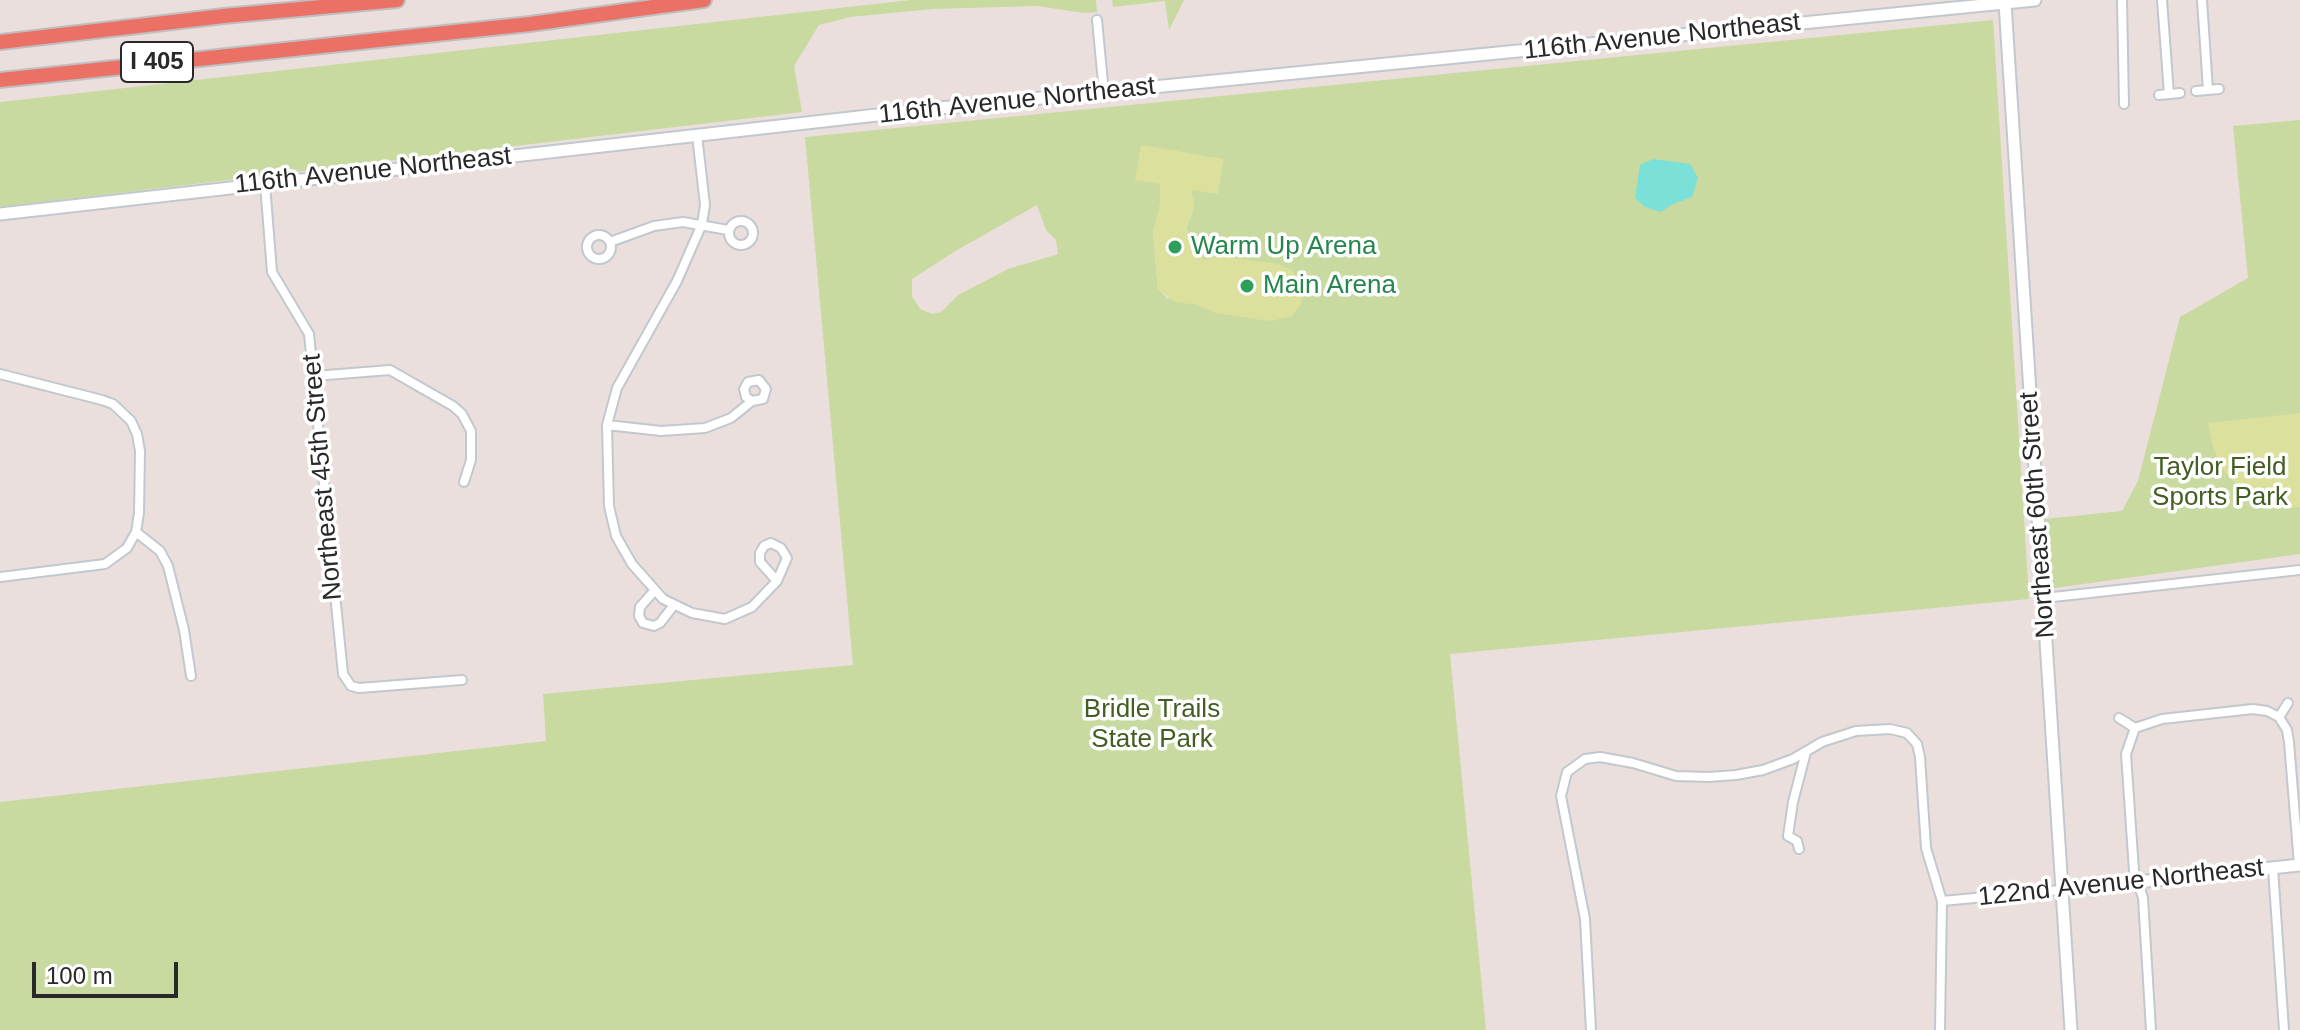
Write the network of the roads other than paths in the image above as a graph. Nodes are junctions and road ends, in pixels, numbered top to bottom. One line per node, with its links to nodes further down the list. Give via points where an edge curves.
1 (397, 0): 9 (highway, I 405)
2 (704, 0): 10 (highway, I 405, via 530,24)
3 (2035, 0): 7 (street, 116th Avenue Northeast)
4 (2122, 0): 16 (street)
5 (2162, 0): 15 (street, via 2164,94)
6 (2202, 0): 12 (street)
7 (2004, 1): 14 (street, 116th Avenue Northeast); 33 (street, Northeast 60th Street)
8 (1097, 20): 14 (street)
9 (0, 42)
10 (0, 80)
11 (2219, 89): 12 (street)
12 (2208, 90): 13 (street)
13 (2196, 91)
14 (1104, 93): 17 (street, 116th Avenue Northeast)
15 (2180, 93)
16 (2124, 104)
17 (697, 135): 18 (street, 116th Avenue Northeast); 20 (street, via 705,205)
18 (265, 184): 19 (street, 116th Avenue Northeast); 24 (street, Northeast 45th Street, via 272,272 307,327)
19 (0, 214)
20 (702, 224): 21 (street); 22 (street, via 654,226); 26 (street, via 677,281 617,388)
21 (728, 230)
22 (610, 242)
23 (0, 374): 28 (street, via 102,400 131,421 140,451)
24 (314, 376): 27 (street, via 385,369 453,406 471,431); 36 (street, Northeast 45th Street, via 341,665 349,684 369,688)
25 (752, 401): 26 (street, via 731,418 705,428)
26 (607, 425): 32 (street, via 609,506 616,536)
27 (464, 482)
28 (136, 532): 30 (street, via 127,548 105,564); 35 (street, via 160,551 168,566)
29 (2300, 570): 33 (street)
30 (0, 577)
31 (777, 581): 34 (street, via 752,607 725,619)
32 (655, 590): 34 (street); 34 (street, via 640,607 643,623 660,623)
33 (2044, 598): 46 (street, Northeast 60th Street)
34 (674, 605)
35 (191, 676)
36 (462, 680)
37 (2288, 703): 38 (street)
38 (2279, 717): 40 (street, via 2253,709 2162,719); 43 (street, via 2289,742)
39 (2119, 718): 40 (street)
40 (2135, 728): 45 (street, via 2126,754)
41 (1806, 752): 42 (street, via 1788,836); 47 (street, via 1856,731 1907,733 1920,757 1926,848); 48 (street, via 1763,770 1708,777 1676,776 1600,757 1585,759 1567,772 1561,796 1585,919)
42 (1799, 849)
43 (2300, 865): 44 (street, 122nd Avenue Northeast)
44 (2273, 868): 45 (street, 122nd Avenue Northeast); 52 (street)
45 (2138, 882): 46 (street, 122nd Avenue Northeast); 51 (street)
46 (2061, 890): 47 (street, 122nd Avenue Northeast); 50 (street, Northeast 60th Street)
47 (1942, 901): 49 (street)
48 (1591, 1030)
49 (1940, 1030)
50 (2071, 1030)
51 (2151, 1030)
52 (2284, 1030)

